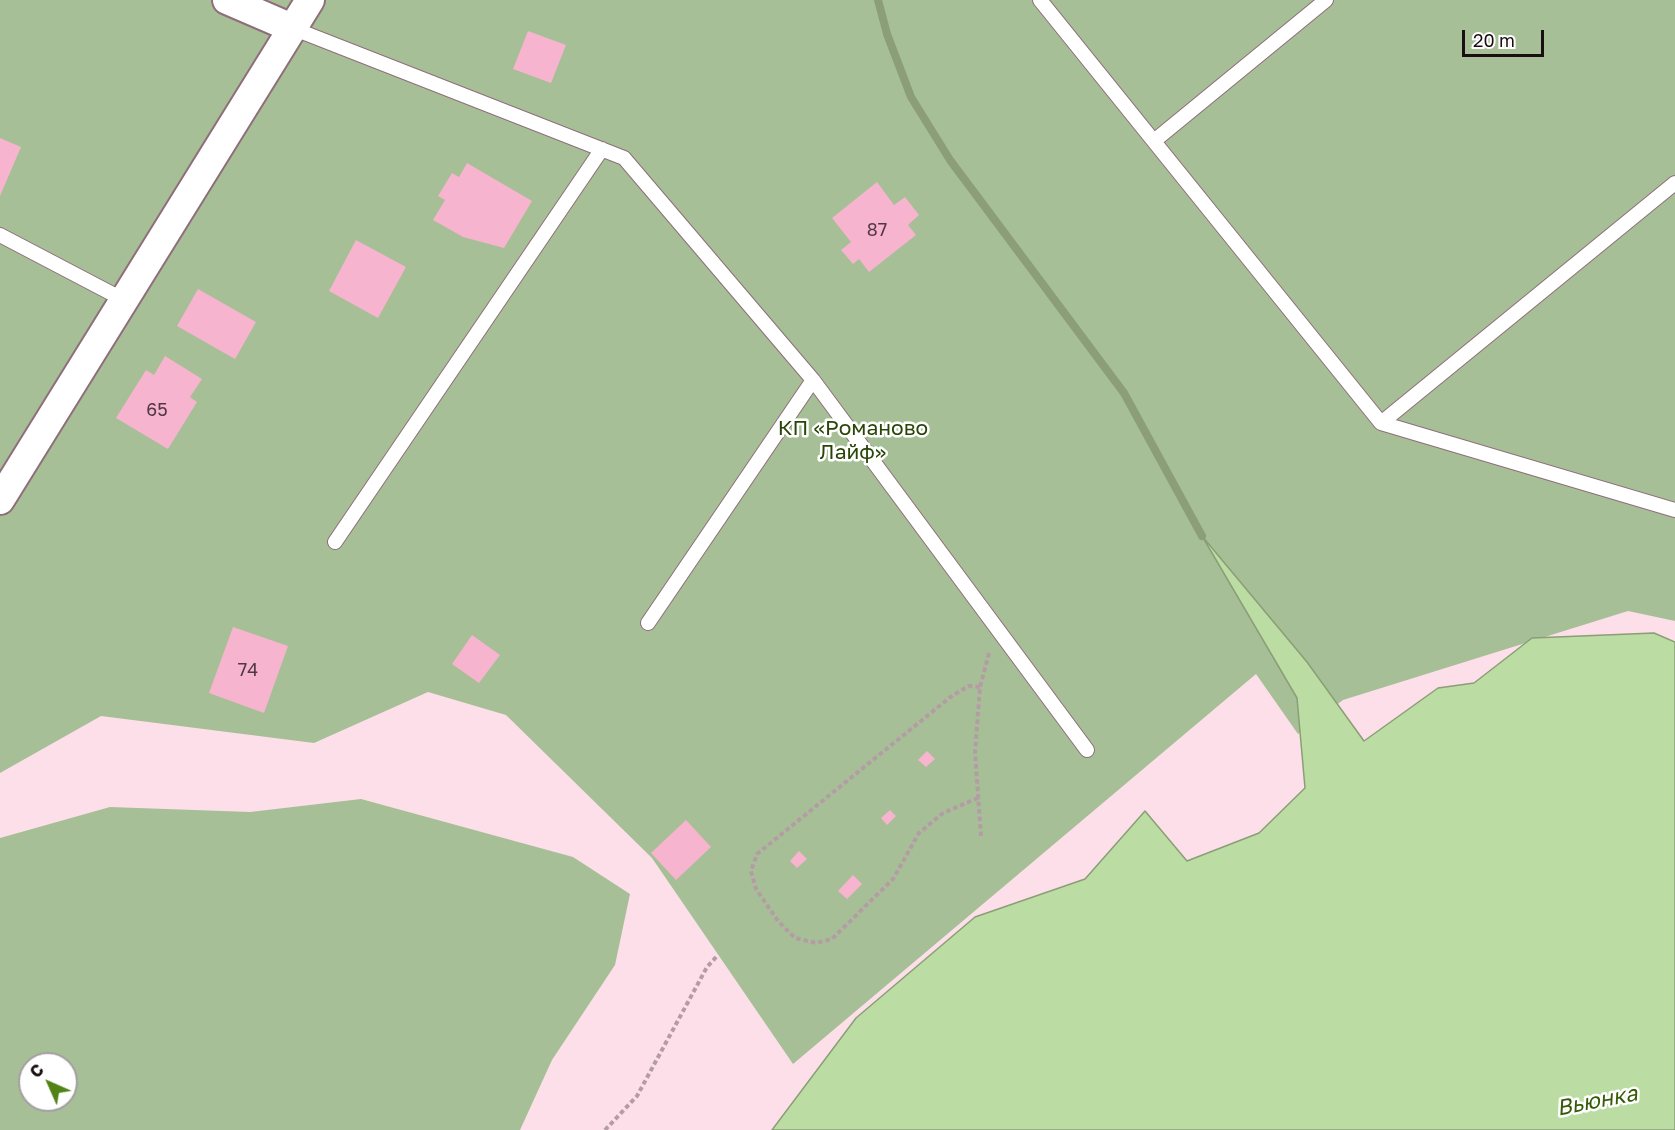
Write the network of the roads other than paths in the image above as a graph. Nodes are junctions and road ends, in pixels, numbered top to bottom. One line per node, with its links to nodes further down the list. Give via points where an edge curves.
1 (227, 0): 5 (street)
2 (310, 0): 5 (street)
3 (1040, 0): 6 (lane)
4 (1326, 0): 6 (lane)
5 (292, 28): 7 (lane); 10 (street)
6 (1154, 141): 12 (lane)
7 (602, 149): 11 (lane, via 624,158); 15 (lane)
8 (1675, 183): 12 (lane)
9 (0, 235): 10 (lane)
10 (124, 300): 13 (street)
11 (813, 380): 16 (lane); 17 (lane)
12 (1381, 423): 14 (lane)
13 (0, 500)
14 (1675, 510)
15 (335, 542)
16 (648, 622)
17 (1087, 750)

